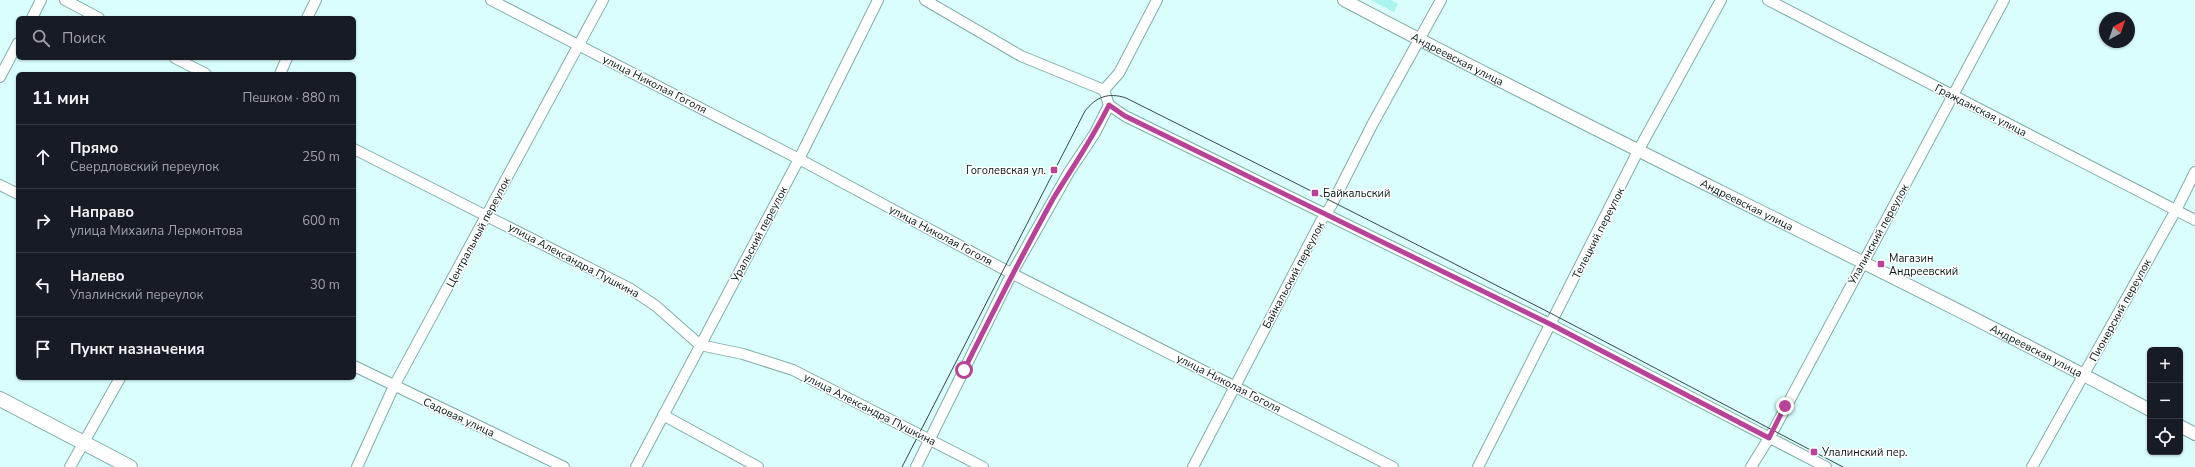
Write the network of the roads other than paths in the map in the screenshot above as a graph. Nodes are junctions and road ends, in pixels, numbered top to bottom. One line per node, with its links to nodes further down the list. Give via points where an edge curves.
1 (41, 0): 14 (street)
2 (65, 0): 15 (street)
3 (316, 0): 16 (street)
4 (491, 0): 18 (street, улица Николая Гоголя)
5 (603, 0): 18 (street, Центральный переулок)
6 (878, 0): 30 (street, Уральский переулок)
7 (925, 0): 25 (street, via 1021,56)
8 (1157, 0): 25 (street, via 1119,73)
9 (1344, 0): 17 (street, Андреевская улица)
10 (1441, 0): 17 (street, Байкальский переулок)
11 (1721, 0): 29 (street, Телецкий переулок)
12 (1768, 0): 26 (street, Гражданская улица)
13 (2004, 0): 26 (street, Улалинский переулок)
14 (33, 16)
15 (95, 16)
16 (308, 16)
17 (1419, 40): 29 (street, Андреевская улица); 35 (street, Байкальский переулок)
18 (580, 45): 30 (street, улица Николая Гоголя); 36 (street, Центральный переулок)
19 (16, 47): 24 (street)
20 (180, 60): 22 (street)
21 (286, 60): 23 (street)
22 (202, 72)
23 (281, 72)
24 (0, 77)
25 (1104, 90): 27 (street)
26 (1953, 95): 34 (street, Гражданская улица); 38 (street, Улалинский переулок)
27 (1109, 105): 35 (street, via 1125,116); 39 (street)
28 (356, 150): 36 (street, улица Александра Пушкина)
29 (1638, 151): 38 (street, Андреевская улица); 40 (street, Телецкий переулок)
30 (799, 159): 39 (street, улица Николая Гоголя); 41 (street, Уральский переулок)
31 (2195, 172): 34 (street, Пионерский переулок)
32 (0, 185): 33 (street)
33 (16, 193)
34 (2176, 210): 37 (street, Гражданская улица); 43 (street, Пионерский переулок)
35 (1326, 214): 40 (street); 46 (street, Байкальский переулок)
36 (487, 215): 41 (street, улица Александра Пушкина, via 642,296); 45 (street, Центральный переулок)
37 (2195, 220)
38 (1862, 261): 43 (street, Андреевская улица); 53 (street, Улалинский переулок)
39 (1012, 273): 46 (street, улица Николая Гоголя); 52 (street)
40 (1552, 325): 53 (street); 65 (street, Телецкий переулок)
41 (700, 345): 49 (street, Уральский переулок); 52 (street, улица Александра Пушкина, via 743,354 793,370)
42 (356, 367): 45 (street, Садовая улица)
43 (2084, 374): 48 (street, Андреевская улица); 68 (street, Пионерский переулок)
44 (119, 380): 54 (street)
45 (394, 386): 57 (street, Центральный переулок); 58 (street, Садовая улица)
46 (1236, 386): 63 (street, Байкальский переулок); 64 (street, улица Николая Гоголя)
47 (0, 399): 54 (main road)
48 (2147, 408)
49 (663, 415): 59 (street, Уральский переулок); 60 (street)
50 (2183, 428): 51 (street)
51 (2195, 434)
52 (930, 438): 61 (street); 62 (street, улица Александра Пушкина)
53 (1769, 438): 66 (street, Улалинский переулок); 67 (street)
54 (83, 442): 55 (street); 56 (main road)
55 (70, 467)
56 (130, 467)
57 (357, 467)
58 (564, 467)
59 (636, 467)
60 (758, 467)
61 (916, 467)
62 (983, 467)
63 (1193, 467)
64 (1393, 467)
65 (1478, 467)
66 (1751, 467)
67 (1826, 467)
68 (2032, 467)

